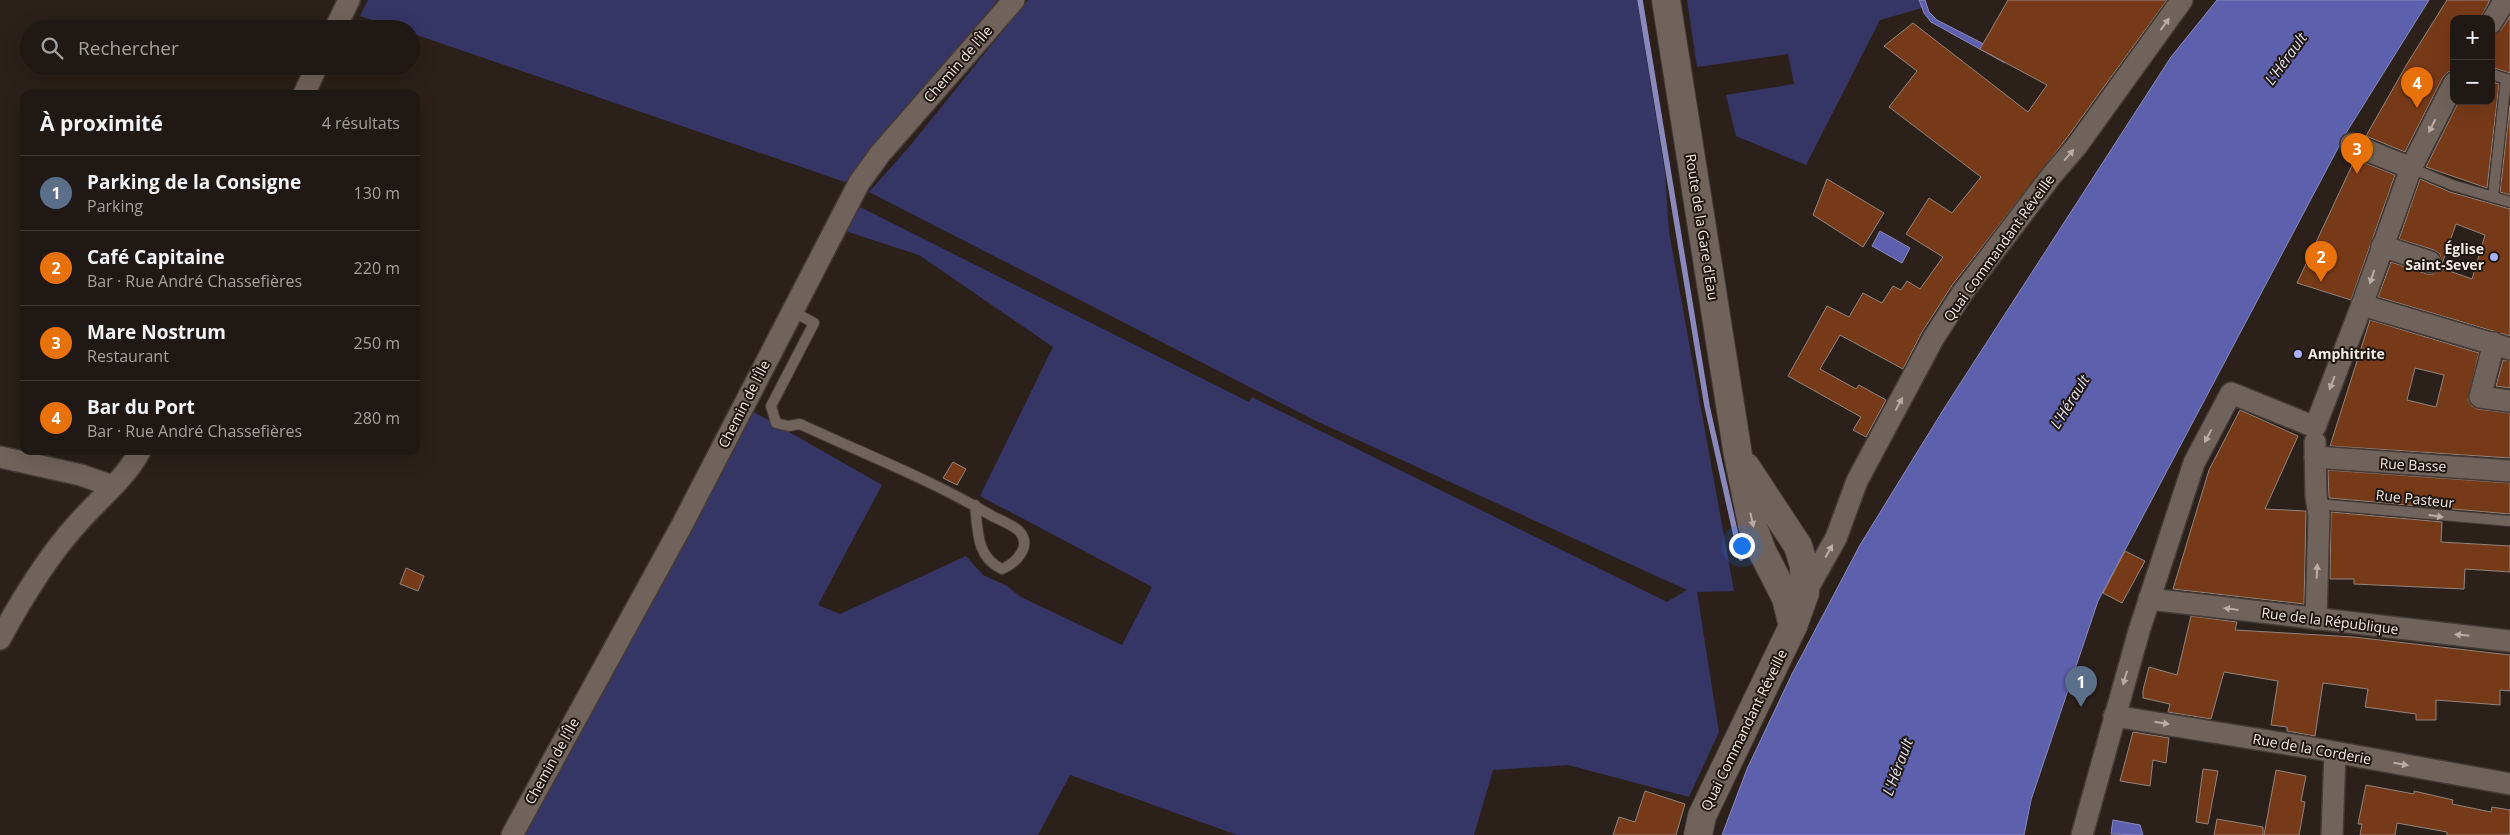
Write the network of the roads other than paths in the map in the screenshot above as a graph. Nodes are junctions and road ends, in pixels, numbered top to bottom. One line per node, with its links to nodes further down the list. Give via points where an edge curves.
1 (348, 0): 7 (street)
2 (1014, 0): 20 (street, Chemin de l'Île, via 880,154 859,183)
3 (1666, 0): 25 (main road, Route de la Gare d'Eau)
4 (2182, 0): 34 (street, Quai Commandant Réveille, one-way to 4, via 1836,538 1858,482 1933,339 1963,292 2076,147)
5 (2505, 0): 6 (street)
6 (2495, 16)
7 (339, 20)
8 (313, 75): 11 (street)
9 (2495, 75): 10 (lane)
10 (2508, 80): 15 (lane)
11 (306, 90)
12 (2450, 91): 14 (street, one-way to 14)
13 (2351, 144): 14 (street)
14 (2411, 168): 15 (lane); 17 (street)
15 (2493, 197): 16 (lane)
16 (2510, 202)
17 (2382, 246): 18 (street); 19 (street, one-way to 19)
18 (2430, 262)
19 (2362, 305): 21 (street); 23 (street, one-way to 23)
20 (792, 311): 31 (lane, via 814,323 772,406 776,422 788,426 800,424); 43 (street, Chemin de l'Île, via 682,525)
21 (2502, 346): 22 (street, via 2480,397)
22 (2510, 401)
23 (2315, 427): 27 (street); 35 (street, one-way to 35, via 2231,393 2194,463)
24 (138, 455): 29 (street, via 133,465)
25 (1738, 455): 33 (main road, Route de la Gare d'Eau, one-way to 33, via 1752,524); 34 (main road, Route de la Gare d'Eau, via 1798,546)
26 (0, 457): 29 (street, via 81,475)
27 (2315, 457): 28 (street, Rue Basse); 30 (street)
28 (2510, 471)
29 (112, 486): 38 (street, via 76,525 19,604)
30 (2317, 504): 32 (lane, Rue Pasteur, one-way to 32); 36 (street, one-way to 30)
31 (974, 506): 31 (lane, via 1019,531 1024,542 1014,564 1002,569 989,563 980,545)
32 (2510, 521)
33 (1762, 551): 34 (street, via 1781,570); 37 (main road, Route de la Gare d'Eau, via 1786,598)
34 (1808, 583): 37 (main road)
35 (2149, 600): 36 (street, Rue de la République, one-way to 35); 40 (street, one-way to 40)
36 (2316, 619): 39 (street, Rue de la République, one-way to 36)
37 (1793, 626): 44 (main road, Quai Commandant Réveille, via 1702,816)
38 (0, 639)
39 (2510, 641)
40 (2114, 716): 41 (street, Rue de la Corderie, one-way to 41); 45 (street)
41 (2335, 752): 42 (street, Rue de la Corderie, one-way to 42); 46 (street)
42 (2510, 784)
43 (512, 835)
44 (1698, 835)
45 (2082, 835)
46 (2332, 835)

